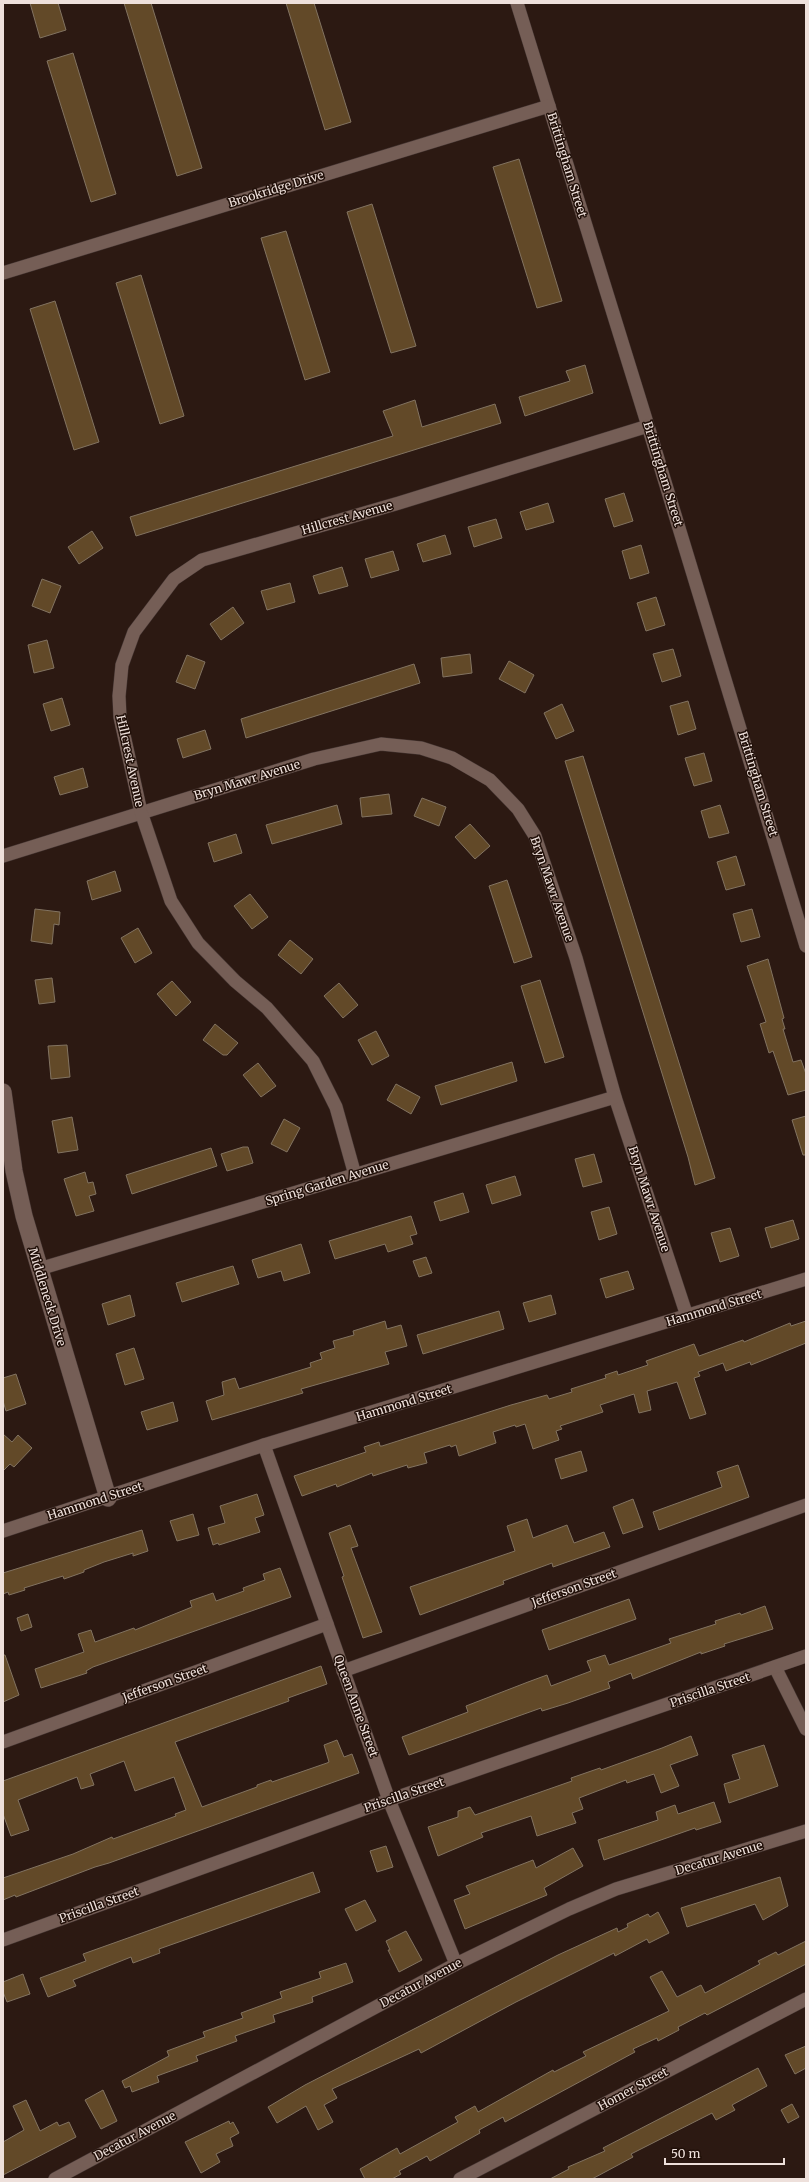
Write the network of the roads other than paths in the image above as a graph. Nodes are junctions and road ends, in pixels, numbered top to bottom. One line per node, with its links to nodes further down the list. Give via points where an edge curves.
1 (517, 3): 2 (street, Brittingham Street)
2 (549, 106): 3 (street, Brookridge Drive); 4 (street, Brittingham Street)
3 (3, 273)
4 (648, 426): 5 (street, Hillcrest Avenue, via 399,503 202,560 174,580 134,632 122,665 118,696 120,717); 7 (street, Brittingham Street)
5 (141, 812): 6 (street, Bryn Mawr Avenue); 9 (street, Bryn Mawr Avenue, via 314,759 381,744 421,748 452,758 490,780 518,809 535,836 576,958); 10 (street, Hillcrest Avenue, via 171,901 186,926 198,943 235,981 267,1008 313,1060 336,1107)
6 (3, 856)
7 (806, 946)
8 (3, 1092): 11 (street, Middleneck Drive, via 14,1170)
9 (615, 1097): 10 (street, Spring Garden Avenue); 13 (street, Bryn Mawr Avenue)
10 (355, 1175): 11 (street, Spring Garden Avenue)
11 (39, 1269): 15 (street, Middleneck Drive)
12 (806, 1279): 13 (street, Hammond Street)
13 (687, 1316): 14 (street, Hammond Street)
14 (264, 1445): 15 (street, Hammond Street); 18 (street, Queen Anne Street)
15 (108, 1498): 17 (street, Hammond Street)
16 (806, 1505): 21 (street, Jefferson Street)
17 (3, 1531)
18 (327, 1624): 21 (street, Queen Anne Street); 23 (street, Jefferson Street)
19 (806, 1656): 20 (street, Priscilla Street)
20 (775, 1667): 22 (street); 24 (street, Priscilla Street)
21 (343, 1671): 24 (street, Queen Anne Street)
22 (806, 1729)
23 (3, 1742)
24 (389, 1800): 26 (street, Priscilla Street); 27 (street, Queen Anne Street)
25 (806, 1830): 27 (street, Decatur Avenue, via 616,1889)
26 (3, 1940)
27 (456, 1964): 29 (street, Decatur Avenue)
28 (806, 1999): 30 (street, Homer Street)
29 (55, 2179)
30 (460, 2179)

